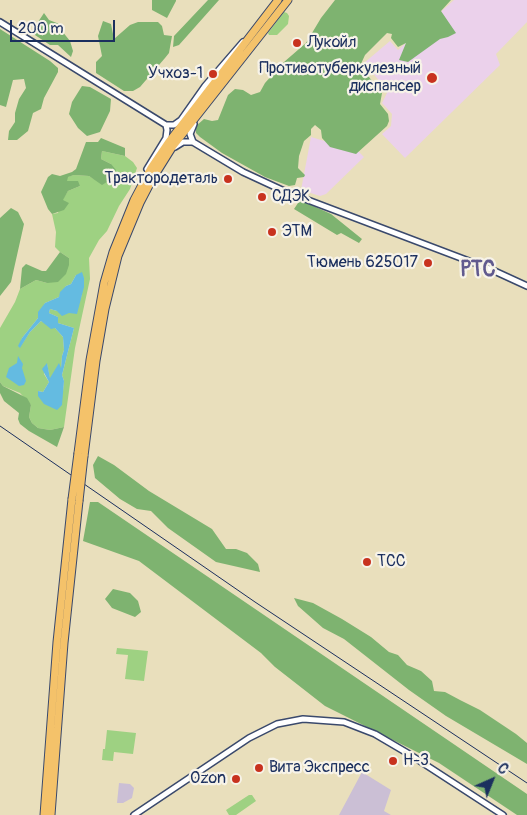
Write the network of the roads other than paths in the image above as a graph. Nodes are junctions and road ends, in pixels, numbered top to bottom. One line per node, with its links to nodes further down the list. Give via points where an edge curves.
1 (278, 0): 4 (highway)
2 (288, 0): 5 (highway)
3 (0, 22): 6 (street)
4 (251, 34): 6 (street, via 237,47 181,120 174,125); 9 (highway, via 168,143)
5 (221, 85): 7 (street, via 192,127); 8 (highway)
6 (166, 125): 9 (street, via 166,138 152,159)
7 (193, 142): 8 (street, via 179,144); 10 (street, via 263,182 512,277)
8 (153, 178): 11 (highway, via 125,238 112,277)
9 (142, 186): 11 (highway, via 120,235 104,283 90,360)
10 (527, 286)
11 (81, 455): 12 (highway, bridge)
12 (76, 500): 13 (highway, via 57,642); 14 (highway)
13 (44, 815)
14 (52, 815)
15 (134, 815): 16 (street, via 256,734 277,724 303,719 344,722 375,734)
16 (503, 815)

